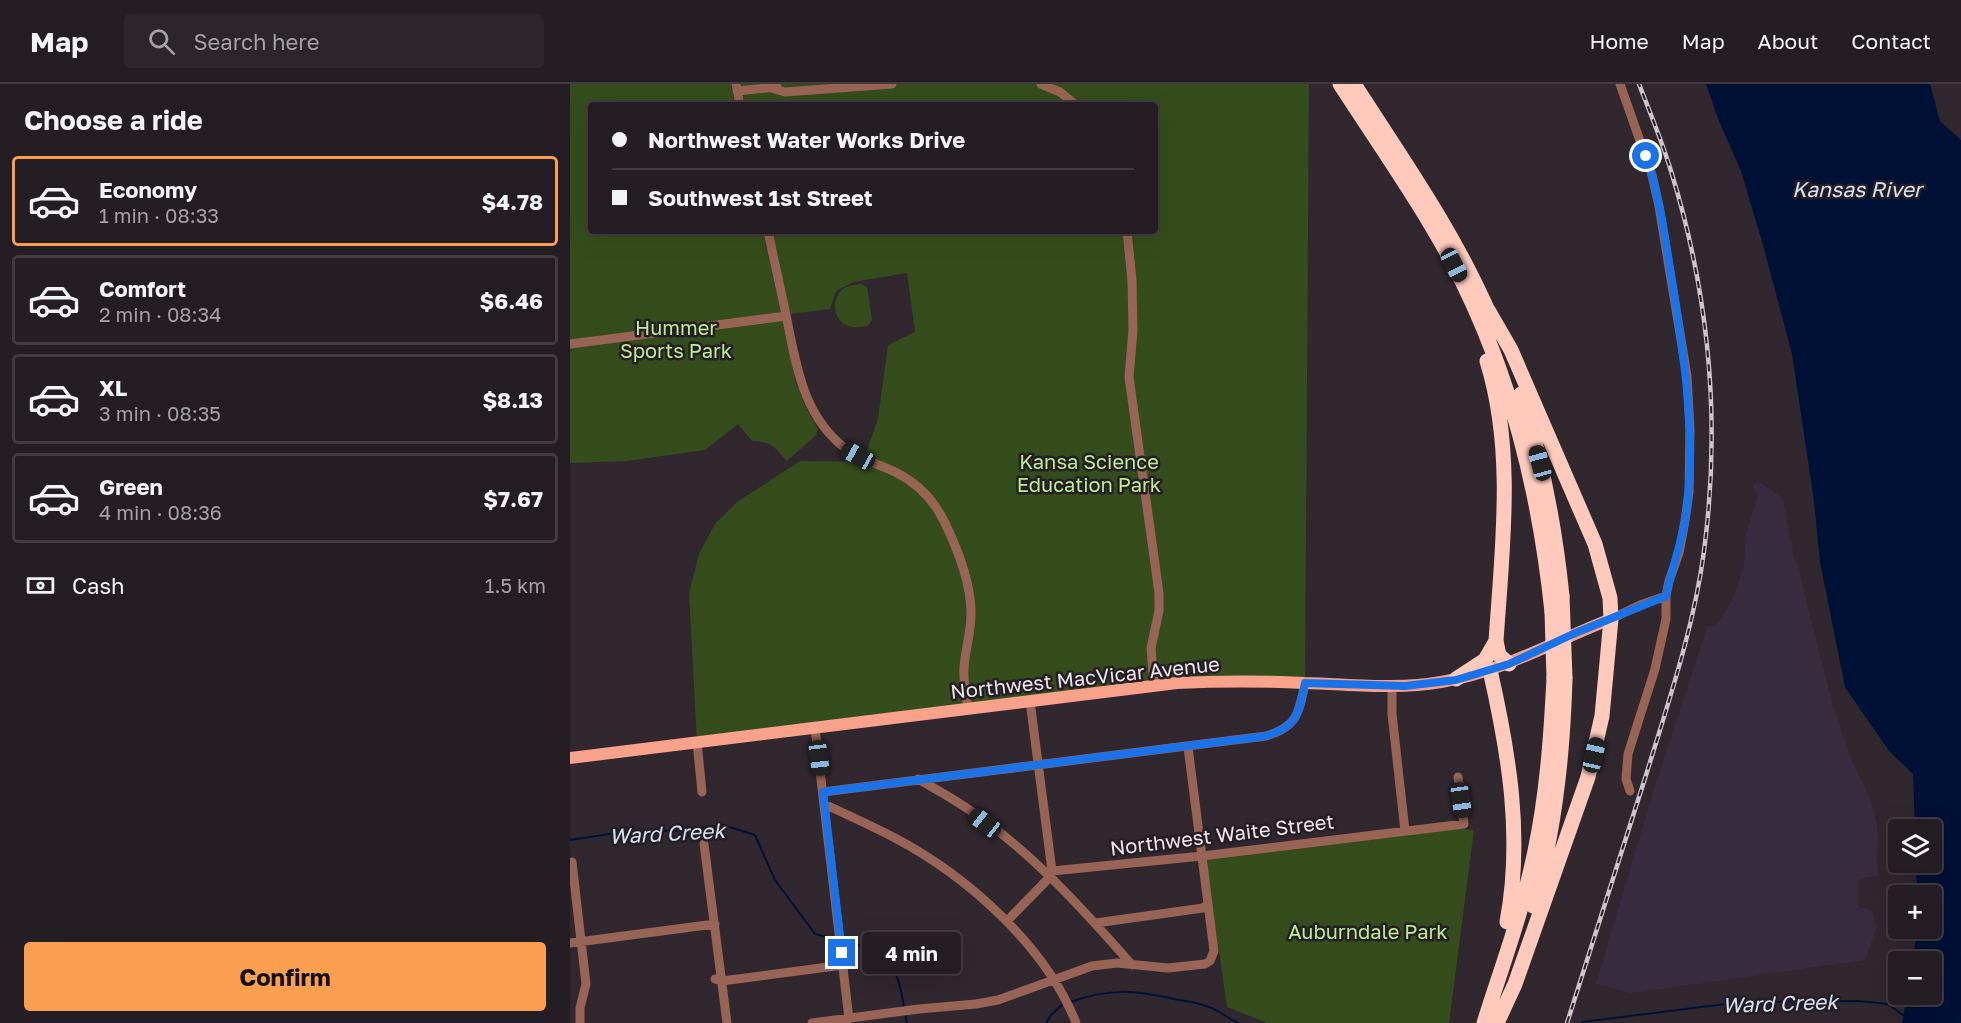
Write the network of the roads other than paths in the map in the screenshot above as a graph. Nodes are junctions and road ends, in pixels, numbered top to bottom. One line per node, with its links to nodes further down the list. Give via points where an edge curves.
1 (805, 84): 8 (street)
2 (892, 84): 8 (street, via 785,92)
3 (1041, 84): 9 (street)
4 (1340, 84): 12 (highway)
5 (1354, 84): 13 (highway, via 1437,213)
6 (1620, 84): 16 (street, via 1655,185 1687,376 1688,499 1679,553)
7 (736, 88): 8 (street)
8 (771, 88)
9 (1072, 102)
10 (769, 234): 14 (street)
11 (1127, 234): 24 (street, via 1133,330 1129,377 1159,593 1151,648)
12 (1454, 265): 18 (highway, via 1489,367 1500,429 1504,492); 21 (highway, bridge, via 1494,353 1521,432 1539,513)
13 (1488, 310): 17 (highway, via 1511,350 1598,552 1610,598); 21 (highway, bridge, via 1514,374 1540,463 1559,560)
14 (786, 316): 15 (street); 27 (street, via 802,387 823,427 847,450 896,472 921,489 945,523 968,584 970,635 964,671)
15 (570, 344)
16 (1666, 596): 17 (street, Northwest MacVicar Avenue); 35 (street, via 1666,619 1655,669 1628,754 1626,779)
17 (1611, 619): 19 (main road, Northwest MacVicar Avenue); 61 (highway, via 1602,716 1588,777 1515,984)
18 (1496, 641): 19 (highway, via 1499,655); 22 (highway, via 1485,660)
19 (1509, 664): 20 (main road, Northwest MacVicar Avenue)
20 (1490, 670): 22 (main road, Northwest MacVicar Avenue); 54 (highway, via 1510,772 1515,839 1510,909)
21 (1559, 678): 54 (highway, via 1535,852); 61 (highway, via 1559,773 1546,853)
22 (1456, 680): 25 (main road, Northwest MacVicar Avenue)
23 (1305, 683): 24 (main road, Northwest MacVicar Avenue); 25 (main road, Northwest MacVicar Avenue); 30 (street, via 1298,715 1285,729 1266,736)
24 (1154, 685): 26 (main road, Northwest MacVicar Avenue)
25 (1392, 686): 39 (street)
26 (1030, 701): 27 (main road, Northwest MacVicar Avenue); 32 (street)
27 (968, 709): 28 (main road, Northwest MacVicar Avenue)
28 (815, 728): 29 (main road, Northwest MacVicar Avenue); 37 (street)
29 (697, 742): 31 (main road, Northwest MacVicar Avenue); 36 (street)
30 (1188, 747): 32 (street); 41 (street)
31 (570, 758)
32 (1038, 764): 34 (street); 43 (street)
33 (1458, 777): 39 (street, Northwest Waite Street, via 1464,824)
34 (918, 779): 37 (street); 43 (street, via 966,808)
35 (1630, 791)
36 (702, 792)
37 (823, 792): 38 (street)
38 (824, 804): 45 (street, via 929,860); 51 (street)
39 (1405, 831): 41 (street, Northwest Waite Street)
40 (704, 844): 47 (street)
41 (1202, 856): 43 (street, Northwest Waite Street); 44 (street)
42 (572, 862): 48 (street)
43 (1051, 874): 45 (street); 46 (street)
44 (1208, 904): 46 (street, via 1203,908); 50 (street, via 1212,959 1205,964 1176,967)
45 (1007, 921): 53 (street)
46 (1096, 923): 50 (street)
47 (715, 924): 48 (street); 52 (street)
48 (581, 942): 49 (street); 57 (street, via 586,984)
49 (570, 943)
50 (1132, 964): 53 (street, via 1098,965)
51 (843, 965): 52 (street); 55 (street)
52 (718, 980): 58 (street)
53 (1054, 981): 55 (street, via 998,1000); 56 (street)
54 (1492, 998): 60 (highway)
55 (849, 1019): 59 (street)
56 (1075, 1020)
57 (580, 1023)
58 (727, 1023)
59 (813, 1023)
60 (1484, 1023)
61 (1497, 1023)

